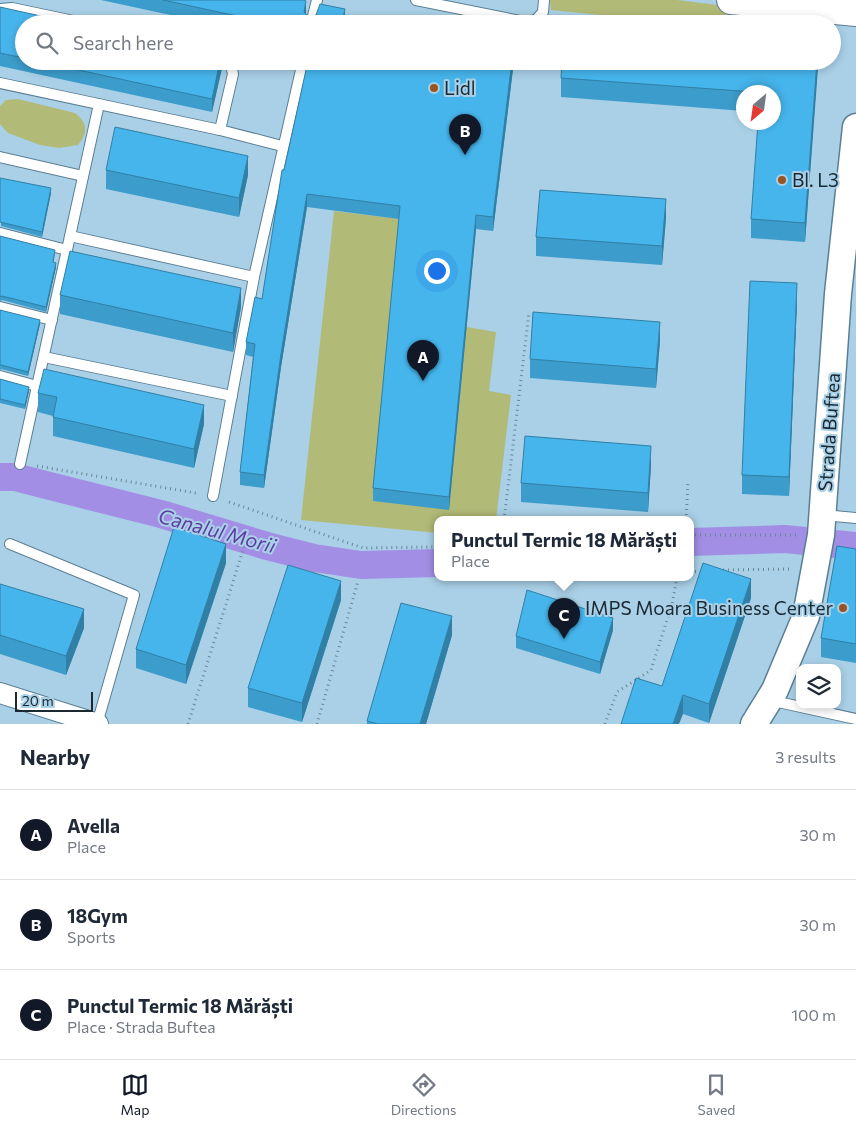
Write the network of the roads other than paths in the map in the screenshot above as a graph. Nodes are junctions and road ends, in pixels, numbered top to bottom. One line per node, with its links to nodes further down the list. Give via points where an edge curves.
1 (317, 0): 8 (lane)
2 (416, 0): 9 (lane)
3 (544, 0): 10 (lane)
4 (731, 0): 6 (main road)
5 (0, 12): 7 (lane, via 1,9 12,8)
6 (856, 12)
7 (45, 15)
8 (313, 15)
9 (490, 15)
10 (540, 15)
11 (231, 70): 16 (lane)
12 (301, 70): 17 (lane)
13 (0, 83): 14 (lane)
14 (99, 104): 16 (lane); 19 (lane)
15 (856, 127): 33 (street, Strada Buftea)
16 (220, 130): 17 (lane)
17 (282, 146): 23 (lane)
18 (0, 157): 19 (lane)
19 (83, 176): 21 (lane)
20 (0, 233): 22 (lane)
21 (70, 236): 22 (lane); 23 (lane)
22 (67, 250): 25 (lane)
23 (254, 277): 29 (lane)
24 (0, 307): 25 (lane)
25 (52, 320): 26 (lane)
26 (44, 357): 28 (lane); 29 (lane)
27 (0, 376): 28 (lane)
28 (37, 386): 30 (lane)
29 (232, 396): 31 (lane)
30 (20, 464)
31 (213, 496)
32 (856, 518): 33 (lane)
33 (822, 525): 36 (street, Strada Buftea, via 806,616)
34 (10, 544): 38 (lane, via 134,596)
35 (0, 694): 38 (street)
36 (768, 700): 37 (lane); 39 (street, Strada Buftea)
37 (856, 719)
38 (98, 724)
39 (754, 724)

